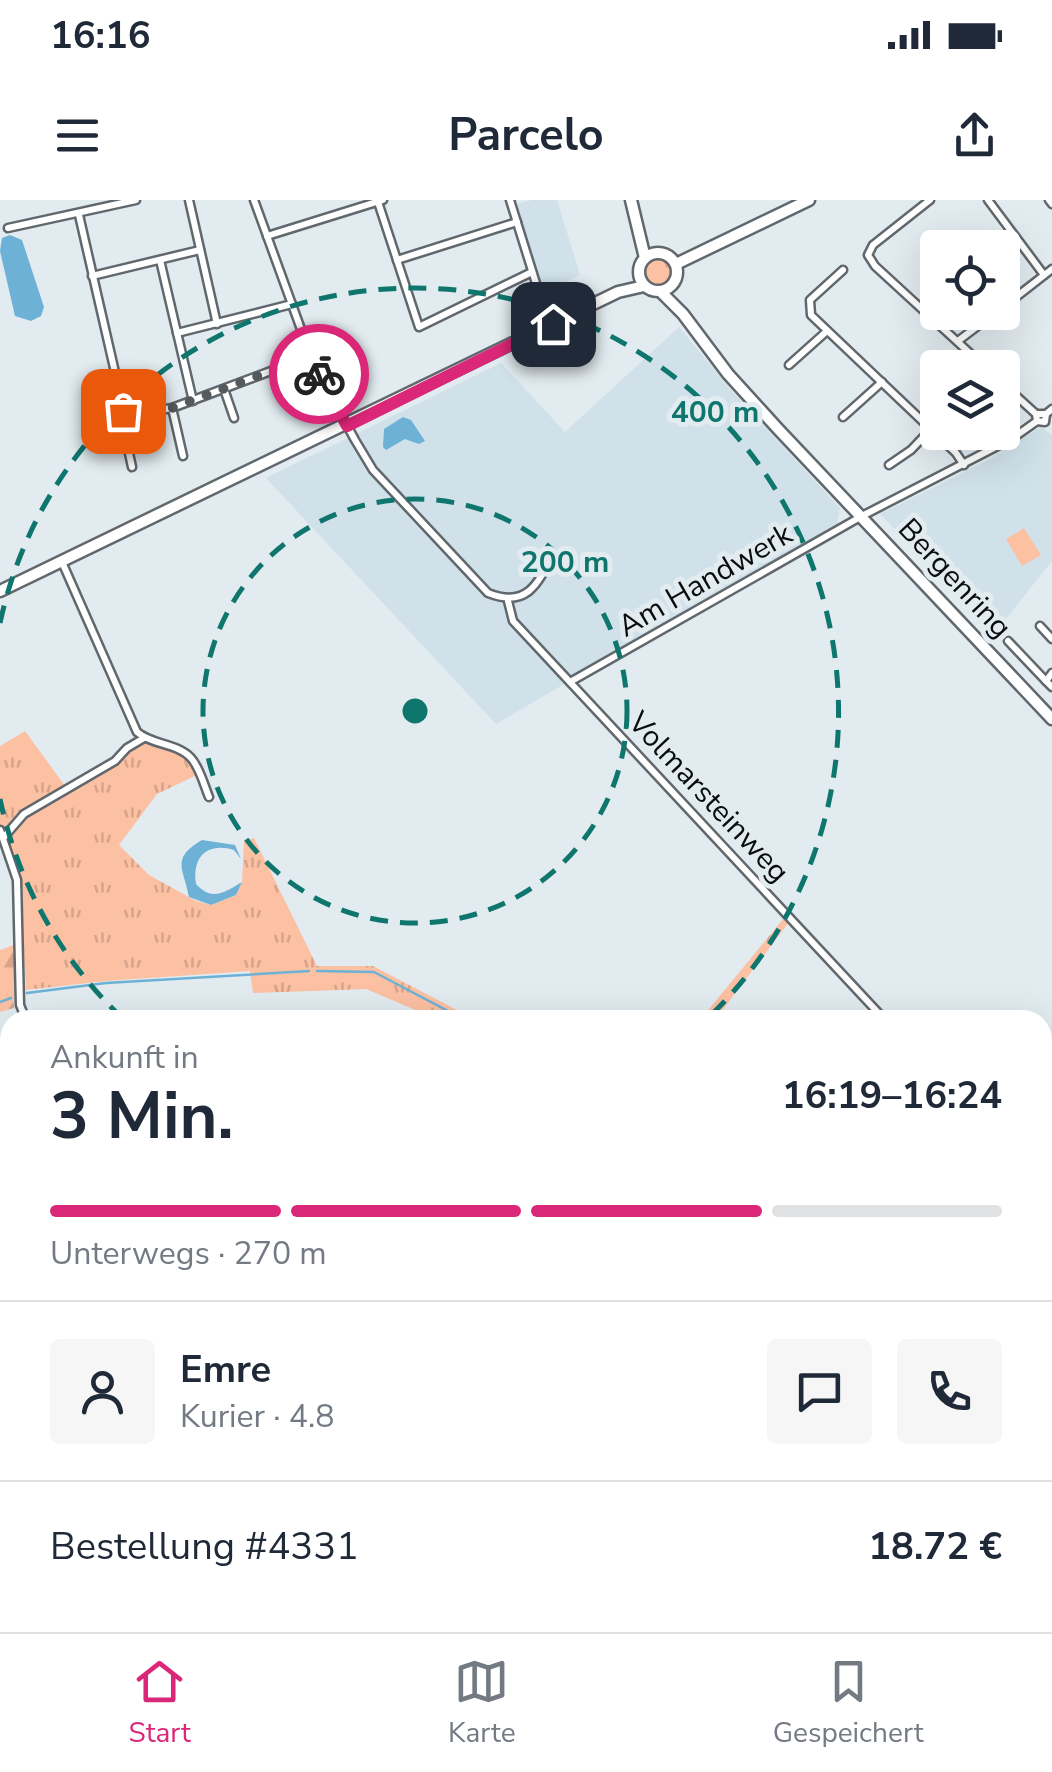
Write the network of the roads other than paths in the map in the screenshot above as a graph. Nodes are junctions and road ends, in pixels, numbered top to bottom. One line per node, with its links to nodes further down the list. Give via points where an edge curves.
1 (136, 200): 10 (street)
2 (189, 200): 14 (street)
3 (254, 200): 13 (street, Volmarsteinweg)
4 (510, 200): 11 (street)
5 (632, 200): 15 (street)
6 (809, 200): 18 (street)
7 (930, 200): 35 (street, via 868,255)
8 (988, 200): 23 (street)
9 (381, 201): 13 (street); 17 (street)
10 (80, 215): 12 (street); 22 (street)
11 (516, 222): 17 (street); 21 (street)
12 (8, 228)
13 (267, 236): 28 (street, Volmarsteinweg)
14 (200, 250): 16 (street); 30 (street)
15 (650, 256): 18 (street, via 668,255); 24 (street)
16 (160, 260): 22 (street); 34 (street)
17 (397, 260): 21 (street, via 419,327)
18 (676, 264): 25 (street)
19 (842, 270): 32 (street, via 810,300 811,314)
20 (1052, 270): 23 (street)
21 (532, 272): 31 (street)
22 (92, 276): 44 (street)
23 (1044, 276): 27 (street)
24 (642, 280): 26 (street); 31 (street)
25 (673, 285): 26 (street); 29 (street)
26 (662, 292): 29 (street, Bergenring)
27 (1020, 294)
28 (292, 304): 30 (street); 37 (street, Volmarsteinweg)
29 (682, 314): 57 (street, Bergenring, via 728,374)
30 (217, 324): 34 (street)
31 (553, 324): 49 (street)
32 (827, 330): 38 (street); 39 (street)
33 (973, 330): 35 (street)
34 (177, 333): 42 (street)
35 (958, 342): 36 (street)
36 (967, 350)
37 (311, 356): 40 (street); 49 (street, Volmarsteinweg)
38 (788, 365)
39 (882, 382): 46 (street); 48 (street)
40 (224, 389): 42 (street); 47 (street)
41 (1020, 397): 45 (street)
42 (193, 400): 43 (street)
43 (172, 408): 44 (street); 53 (street)
44 (126, 416): 56 (street)
45 (1043, 416): 50 (street); 55 (street, Am Handwerk)
46 (843, 417)
47 (234, 418)
48 (920, 418)
49 (347, 426): 59 (street); 61 (street, Volmarsteinweg, via 373,470 488,593)
50 (1052, 429)
51 (920, 441): 54 (street)
52 (950, 450): 55 (street)
53 (183, 456)
54 (889, 465)
55 (964, 465): 57 (street, Am Handwerk)
56 (132, 466)
57 (862, 516): 66 (street, Am Handwerk); 68 (street, Bergenring)
58 (553, 554): 61 (street, via 542,577)
59 (62, 561): 60 (street); 69 (street)
60 (0, 591)
61 (508, 601): 66 (street, Volmarsteinweg, via 513,621)
62 (1040, 626): 63 (street)
63 (1052, 640)
64 (1008, 641): 67 (street)
65 (1052, 673): 67 (street)
66 (570, 682): 73 (street, Volmarsteinweg)
67 (1049, 684)
68 (1052, 718)
69 (144, 738): 70 (street, via 191,758); 71 (street)
70 (208, 797)
71 (2, 834): 72 (street, via 17,880)
72 (22, 1010)
73 (876, 1010)

